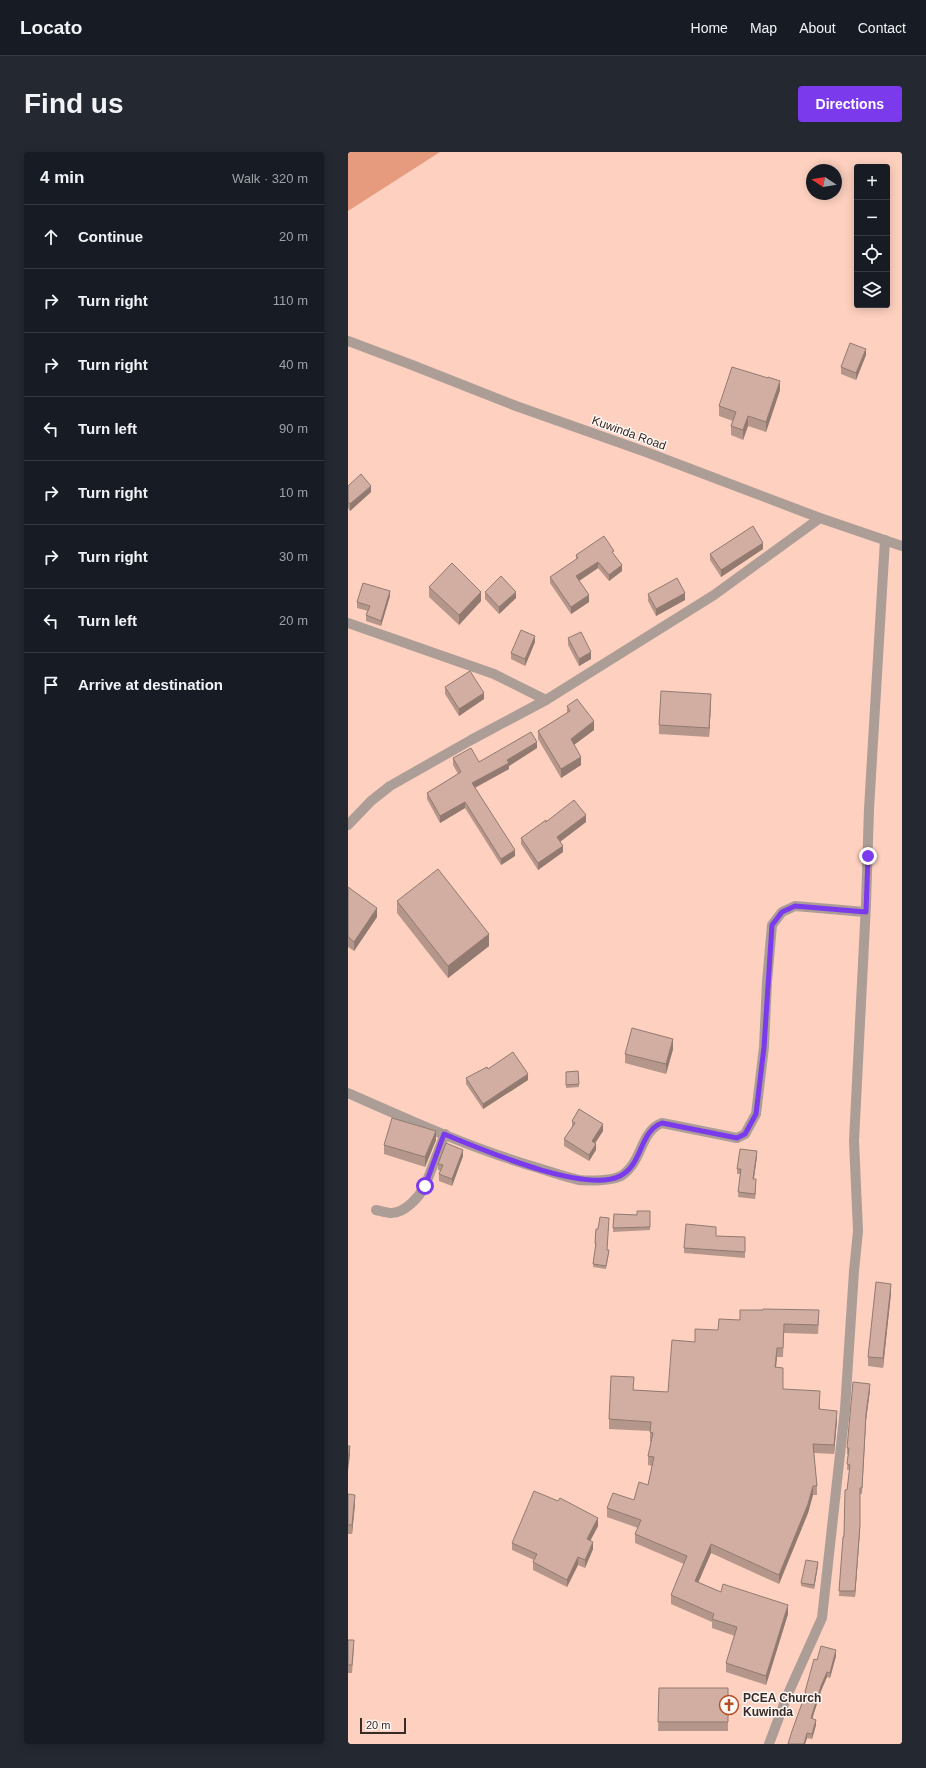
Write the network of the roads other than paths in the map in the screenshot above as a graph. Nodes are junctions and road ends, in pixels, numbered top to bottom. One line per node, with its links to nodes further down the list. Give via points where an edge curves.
1 (348, 342): 2 (street, Kuwinda Road)
2 (820, 518): 3 (street, Kuwinda Road); 6 (street, via 714,595)
3 (885, 540): 4 (street, Kuwinda Road); 8 (street, via 869,809)
4 (902, 546)
5 (348, 624): 6 (street, via 494,674)
6 (546, 700): 7 (street, via 390,786)
7 (348, 824)
8 (866, 912): 10 (street, via 795,906 782,912 772,925 764,1047 756,1114 745,1134 737,1138 726,1137 662,1123 655,1125 635,1162 620,1176 598,1181 578,1180 500,1156); 12 (street, via 854,1141 858,1232 845,1409 822,1618 787,1696)
9 (348, 1093): 10 (street)
10 (444, 1134): 11 (street, via 421,1194 403,1210 391,1213)
11 (376, 1210)
12 (769, 1744)

